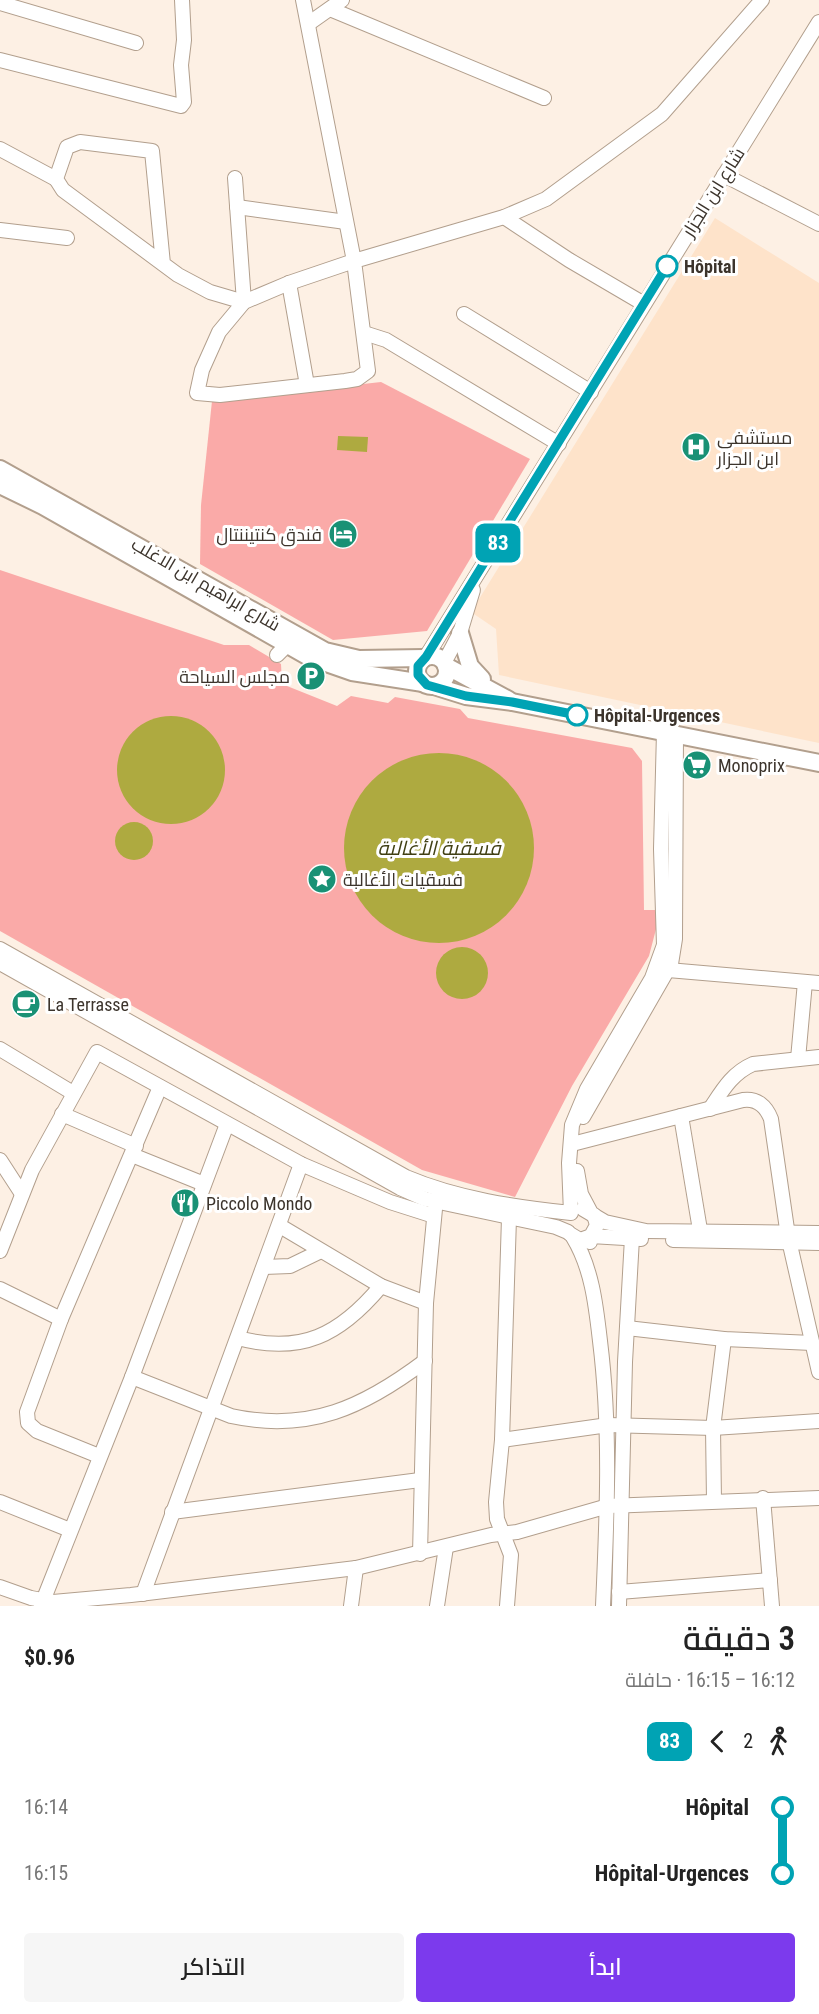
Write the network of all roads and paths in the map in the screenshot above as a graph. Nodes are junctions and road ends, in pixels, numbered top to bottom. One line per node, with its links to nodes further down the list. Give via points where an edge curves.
1 (183, 0): 10 (street, via 181,106)
2 (303, 0): 8 (street)
3 (342, 0): 6 (street)
4 (762, 0): 17 (street, via 654,121 560,190)
5 (0, 3): 9 (street)
6 (330, 9): 8 (street); 11 (street)
7 (819, 22): 13 (street, شارع ابن الجزار)
8 (308, 24): 18 (street)
9 (136, 43)
10 (0, 60)
11 (544, 98)
12 (0, 149): 15 (street)
13 (724, 175): 19 (street); 26 (street, شارع ابن الجزار)
14 (235, 178): 16 (street)
15 (56, 179): 23 (street, via 63,190); 23 (street, via 64,152 76,143 152,151)
16 (237, 207): 18 (street); 25 (street)
17 (504, 217): 22 (street); 26 (street)
18 (346, 222): 22 (street)
19 (819, 224)
20 (0, 230): 21 (street)
21 (67, 238)
22 (354, 261): 24 (street); 28 (street)
23 (163, 264): 25 (street, via 195,285)
24 (289, 283): 25 (street); 29 (street)
25 (244, 302): 29 (street, via 219,332 202,370 197,393 220,395)
26 (644, 304): 30 (street, شارع ابن الجزار)
27 (464, 314): 30 (street)
28 (364, 333): 29 (street, via 370,365 364,375); 31 (street, via 386,340)
29 (307, 385)
30 (591, 392): 31 (street, شارع ابن الجزار)
31 (559, 444): 34 (street, شارع ابن الجزار)
32 (0, 469): 36 (main road, شارع ابراهيم ابن الاغلب, via 325,651 359,659)
33 (0, 485): 38 (main road, شارع ابراهيم ابن الاغلب, via 43,506 282,650 352,672)
34 (478, 577): 35 (street, شارع ابن الجزار); 36 (street, شارع ابن الجزار)
35 (460, 633): 37 (street, شارع ابن الجزار); 39 (main road, via 470,666)
36 (425, 658): 37 (main road, via 436,657); 38 (main road, via 417,670)
37 (445, 664): 38 (main road, via 443,681); 39 (main road)
38 (429, 684): 40 (main road, شارع ابراهيم ابن الاغلب, via 466,696)
39 (490, 688): 40 (main road)
40 (512, 702): 41 (main road)
41 (670, 733): 42 (main road); 45 (street, via 662,849)
42 (819, 763)
43 (0, 949): 63 (street)
44 (0, 963): 63 (street, via 400,1188)
45 (663, 968): 46 (street); 57 (street, via 588,1108); 64 (street, via 587,1089 572,1125 568,1163)
46 (805, 982): 47 (street); 50 (street)
47 (819, 983)
48 (0, 1049): 52 (street)
49 (819, 1057): 50 (street)
50 (798, 1059): 53 (street, via 744,1068)
51 (160, 1087): 52 (street, via 97,1052); 56 (street); 58 (street)
52 (73, 1093): 54 (street)
53 (710, 1109): 55 (street); 73 (street, via 750,1100 769,1113)
54 (62, 1114): 58 (street); 62 (street)
55 (681, 1116): 57 (street); 69 (street)
56 (227, 1124): 60 (street); 61 (street)
57 (576, 1143): 65 (street, via 578,1183)
58 (134, 1150): 61 (street); 83 (street)
59 (0, 1160): 62 (street)
60 (301, 1164): 66 (street); 68 (street)
61 (204, 1184): 90 (street)
62 (22, 1194): 76 (street)
63 (438, 1195): 64 (street); 66 (street); 67 (street)
64 (571, 1213): 65 (street, via 580,1209); 71 (street, via 566,1222)
65 (592, 1213): 69 (street, via 605,1222 646,1231); 72 (street, via 597,1225)
66 (434, 1216): 82 (street)
67 (509, 1218): 71 (street, via 556,1227); 96 (street)
68 (280, 1226): 77 (street); 78 (street)
69 (700, 1230): 73 (street)
70 (819, 1233): 73 (street)
71 (570, 1234): 72 (street, via 580,1240); 79 (street)
72 (591, 1236): 74 (street); 79 (street)
73 (788, 1236): 74 (street); 75 (street); 87 (street)
74 (632, 1239): 84 (street)
75 (819, 1243)
76 (0, 1251)
77 (321, 1251): 78 (street, via 290,1266); 80 (street)
78 (264, 1267): 85 (street)
79 (588, 1268): 93 (street)
80 (381, 1286): 82 (street); 85 (street, via 350,1320 317,1338 280,1345)
81 (0, 1289): 83 (street)
82 (426, 1303): 88 (street)
83 (61, 1319): 97 (street, via 26,1418 37,1431)
84 (627, 1328): 86 (street); 94 (street)
85 (237, 1338): 91 (street)
86 (724, 1339): 87 (street); 95 (street)
87 (812, 1343): 89 (street)
88 (425, 1361): 91 (street, via 375,1395 319,1418 268,1422); 98 (street)
89 (819, 1372)
90 (132, 1377): 91 (street); 97 (street)
91 (211, 1409): 105 (street)
92 (819, 1421): 95 (street)
93 (608, 1425): 94 (street); 96 (street); 104 (street)
94 (626, 1427): 95 (street); 103 (street)
95 (713, 1428): 102 (street)
96 (502, 1440): 107 (street, via 496,1511)
97 (99, 1456): 106 (street)
98 (420, 1480): 105 (street); 109 (street)
99 (763, 1498): 100 (street); 102 (street); 111 (street)
100 (819, 1498)
101 (0, 1502): 106 (street)
102 (714, 1502): 103 (street)
103 (623, 1504): 104 (street); 114 (street)
104 (608, 1506): 107 (street); 119 (street)
105 (172, 1512): 113 (street)
106 (70, 1530): 115 (street)
107 (505, 1534): 108 (street); 118 (street, via 511,1555)
108 (446, 1547): 109 (street); 117 (street)
109 (420, 1554): 110 (street)
110 (356, 1568): 113 (street); 116 (street)
111 (770, 1580): 114 (street); 120 (street)
112 (0, 1587): 115 (street)
113 (135, 1598): 115 (street)
114 (619, 1599)
115 (42, 1603)
116 (351, 1606)
117 (437, 1606)
118 (507, 1606)
119 (603, 1606)
120 (772, 1606)

